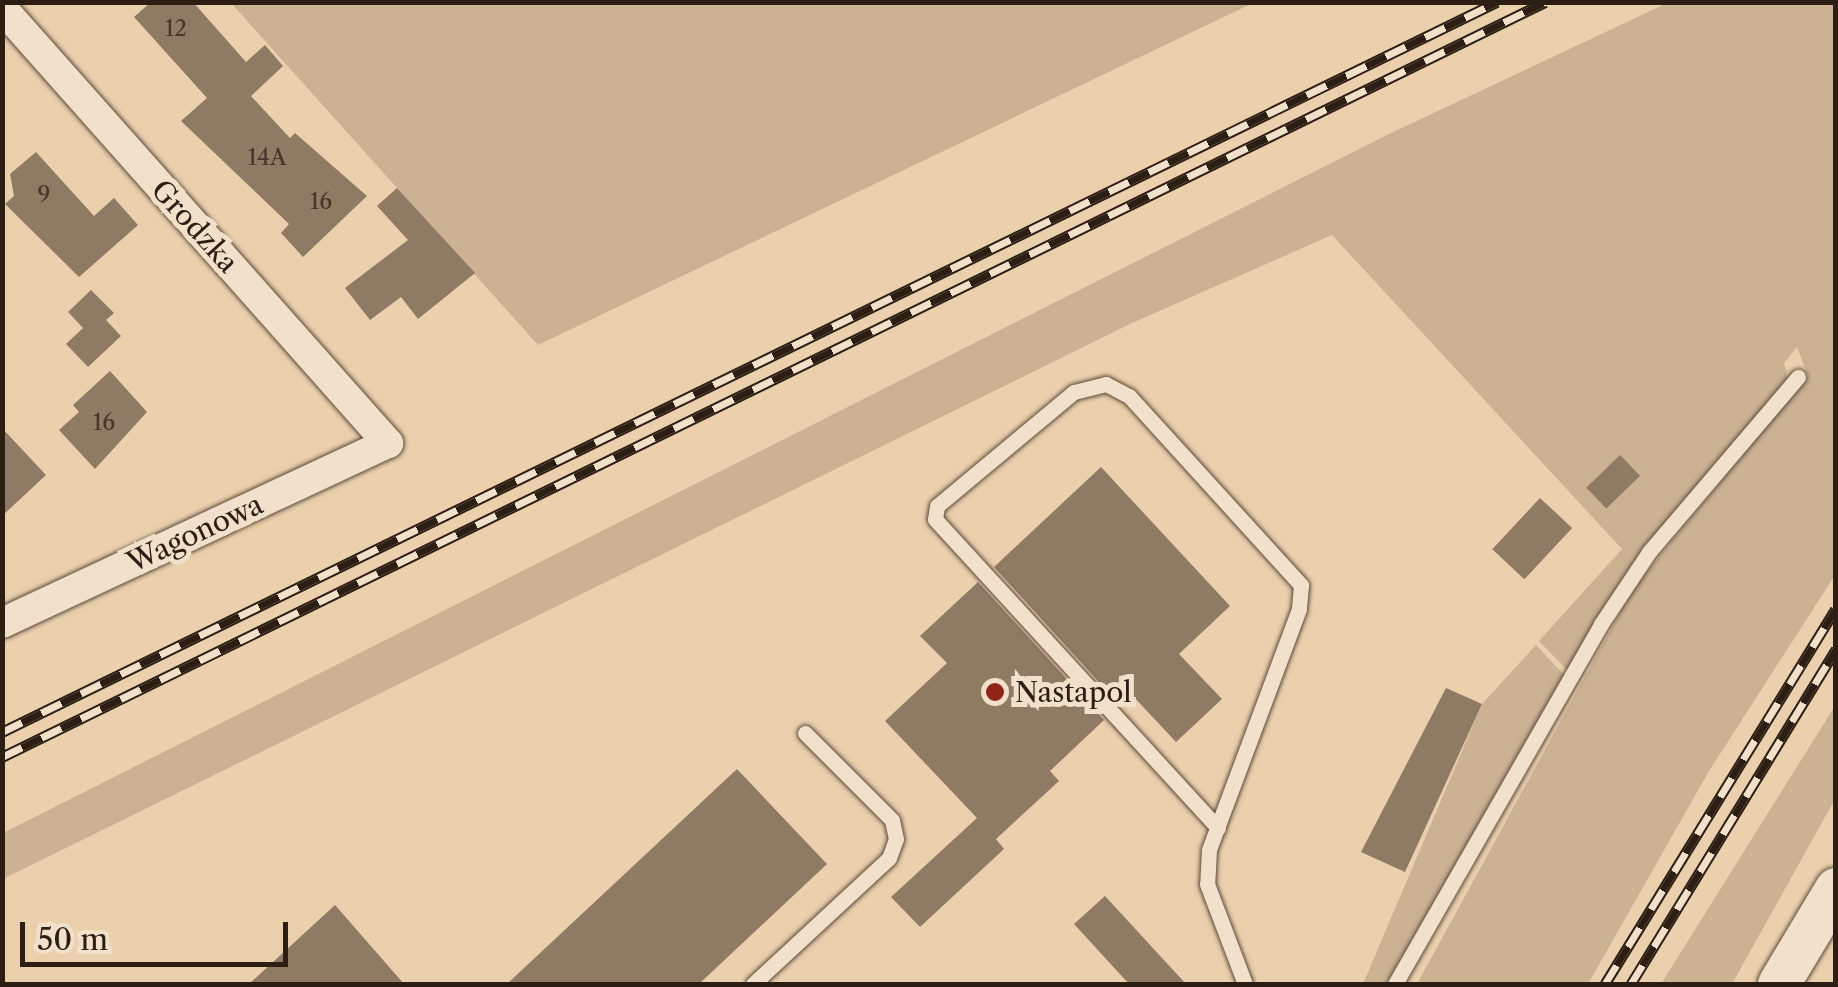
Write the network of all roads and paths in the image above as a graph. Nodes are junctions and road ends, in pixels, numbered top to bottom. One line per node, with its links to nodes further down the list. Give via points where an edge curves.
1 (2, 8): 3 (street, Grodzka)
2 (1798, 378): 10 (lane, via 1650,552 1601,624)
3 (388, 443): 4 (street, Wagonowa)
4 (2, 623)
5 (806, 733): 8 (lane, via 892,820 896,839 889,858)
6 (1218, 828): 6 (lane, via 934,519 937,506 1074,392 1106,384 1128,396 1301,585 1300,609); 9 (lane, via 1207,884)
7 (1836, 890): 11 (street)
8 (752, 984)
9 (1245, 984)
10 (1395, 984)
11 (1779, 984)

